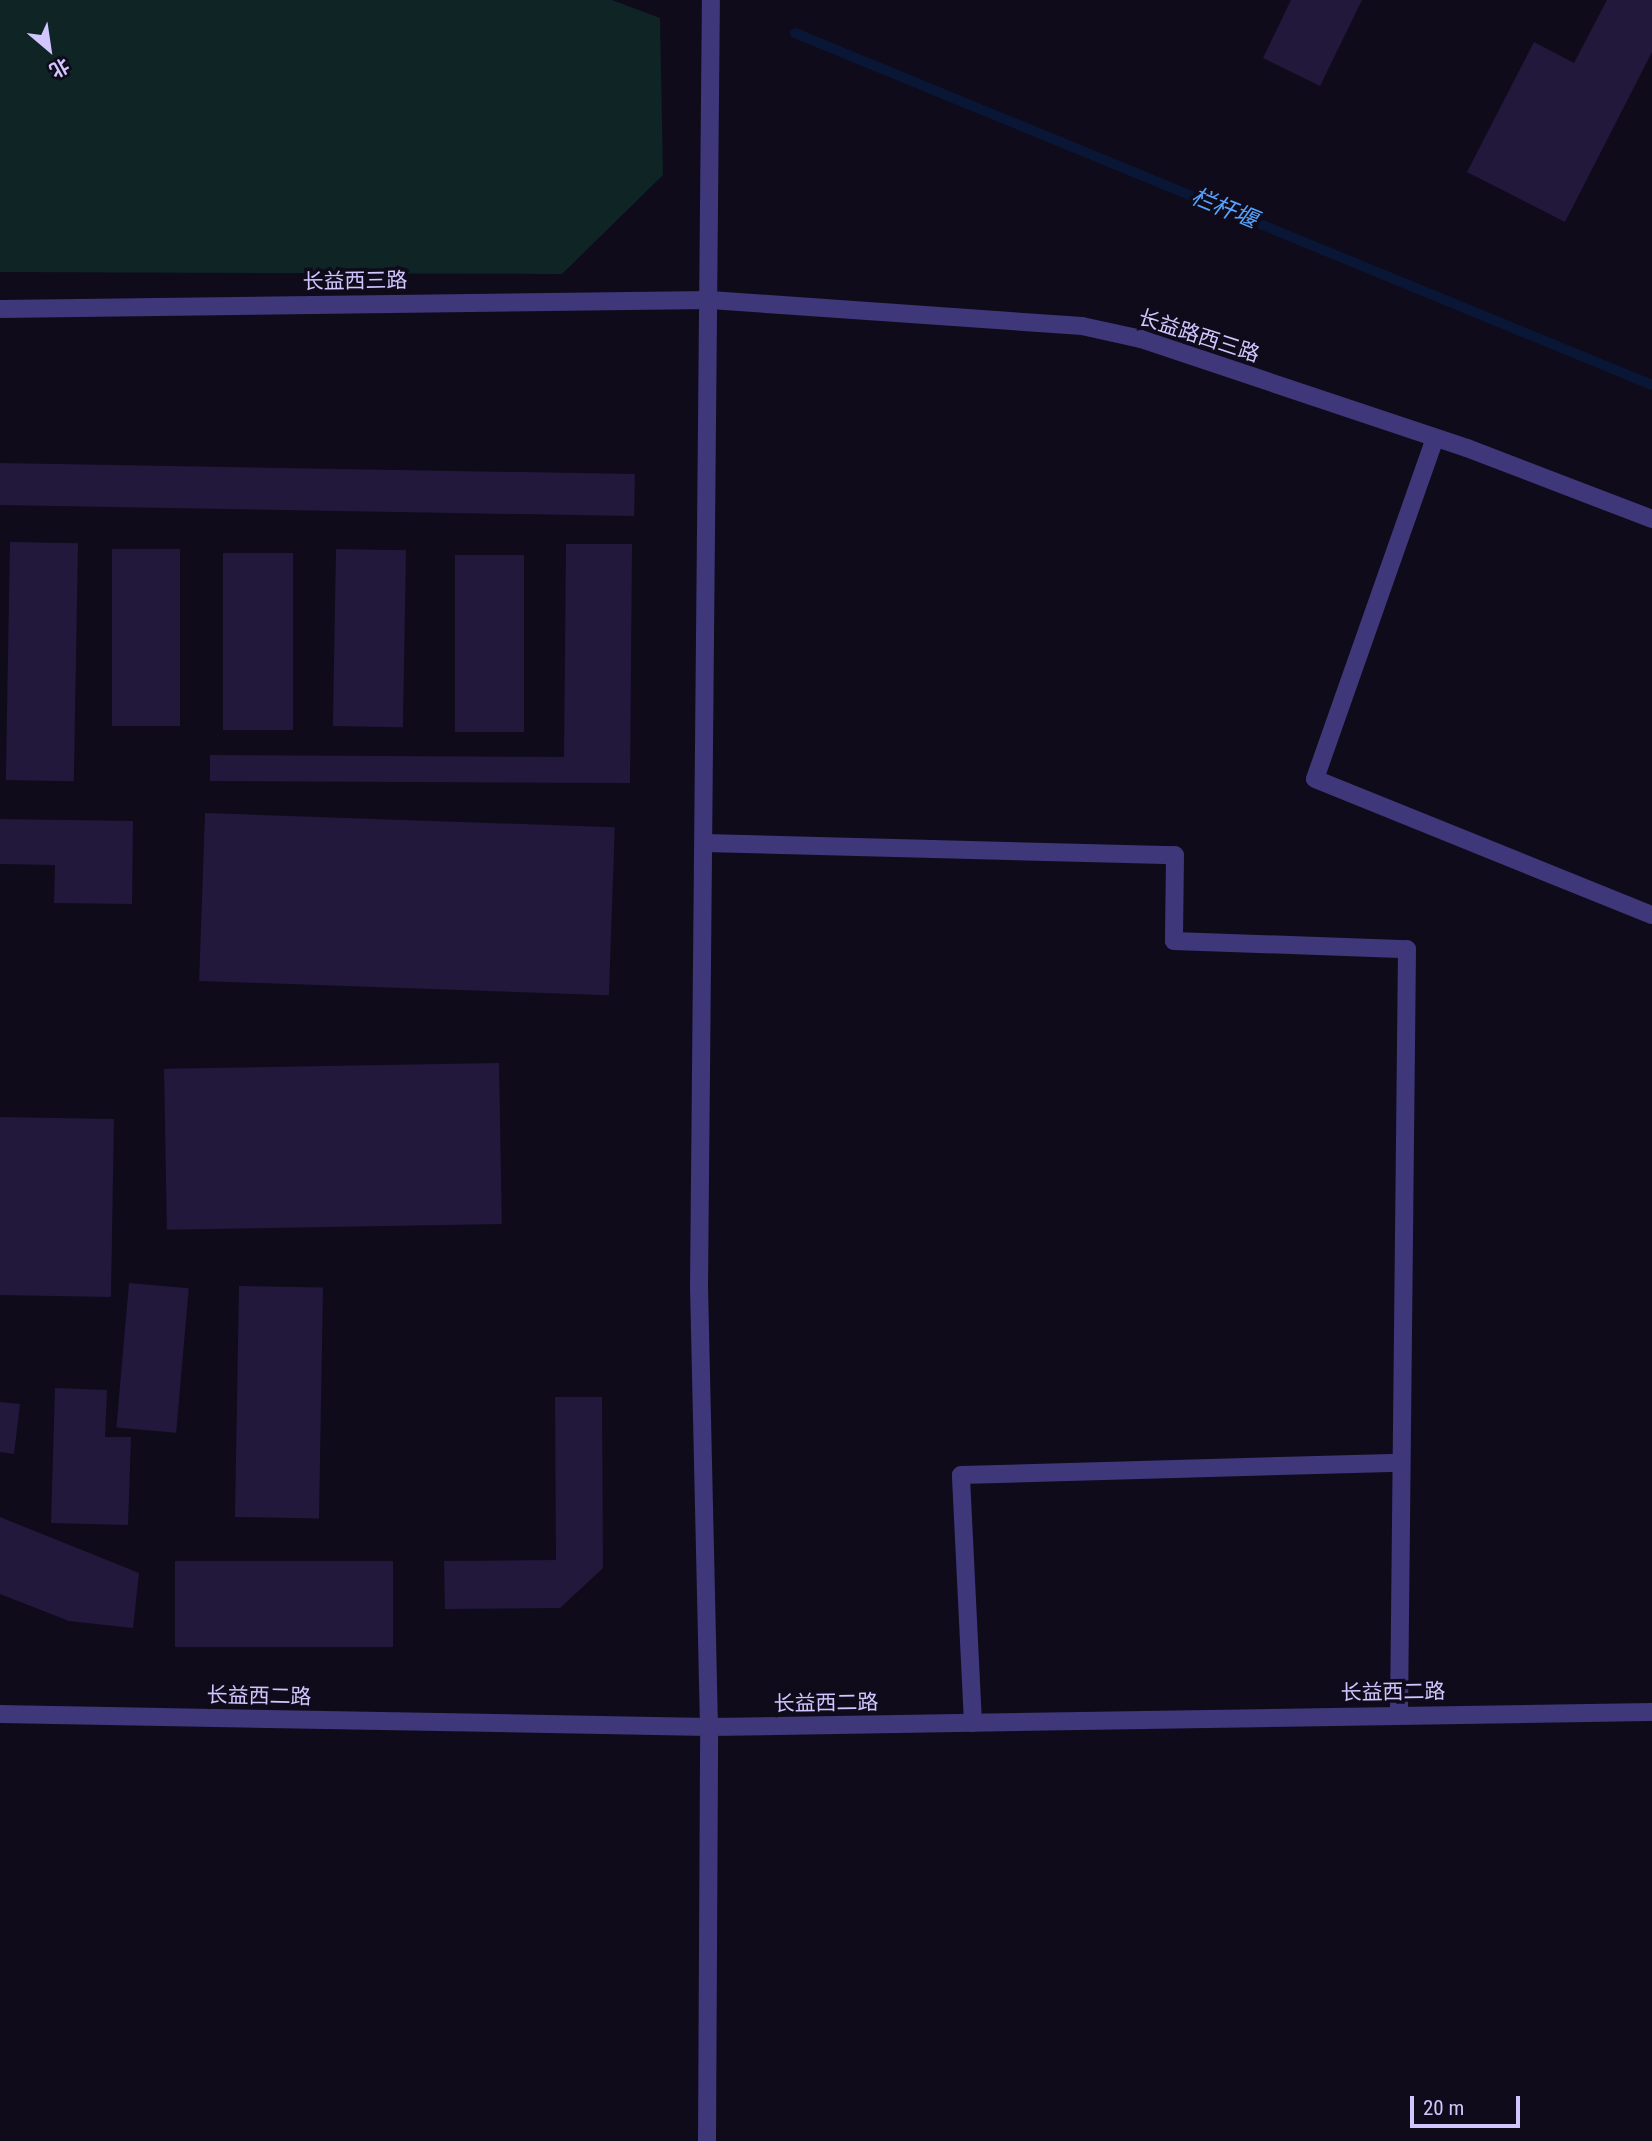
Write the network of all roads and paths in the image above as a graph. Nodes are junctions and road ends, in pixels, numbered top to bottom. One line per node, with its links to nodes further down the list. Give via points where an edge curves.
1 (711, 0): 2 (street)
2 (710, 300): 3 (street, 长益西三路); 4 (street, 长益路西三路, via 1082,326 1141,339); 6 (street)
3 (0, 309)
4 (1435, 438): 5 (street, 长益路西三路); 7 (street, via 1315,779)
5 (1652, 519)
6 (704, 843): 8 (street, via 1175,855 1174,941 1407,948); 13 (street, via 699,1287)
7 (1652, 915)
8 (1400, 1463): 11 (street); 12 (street, via 961,1475)
9 (1652, 1712): 11 (street, 长益西二路)
10 (0, 1714): 13 (street, 长益西二路)
11 (1399, 1715): 12 (street, 长益西二路)
12 (973, 1723): 13 (street, 长益西二路)
13 (709, 1727): 14 (street)
14 (707, 2141)

